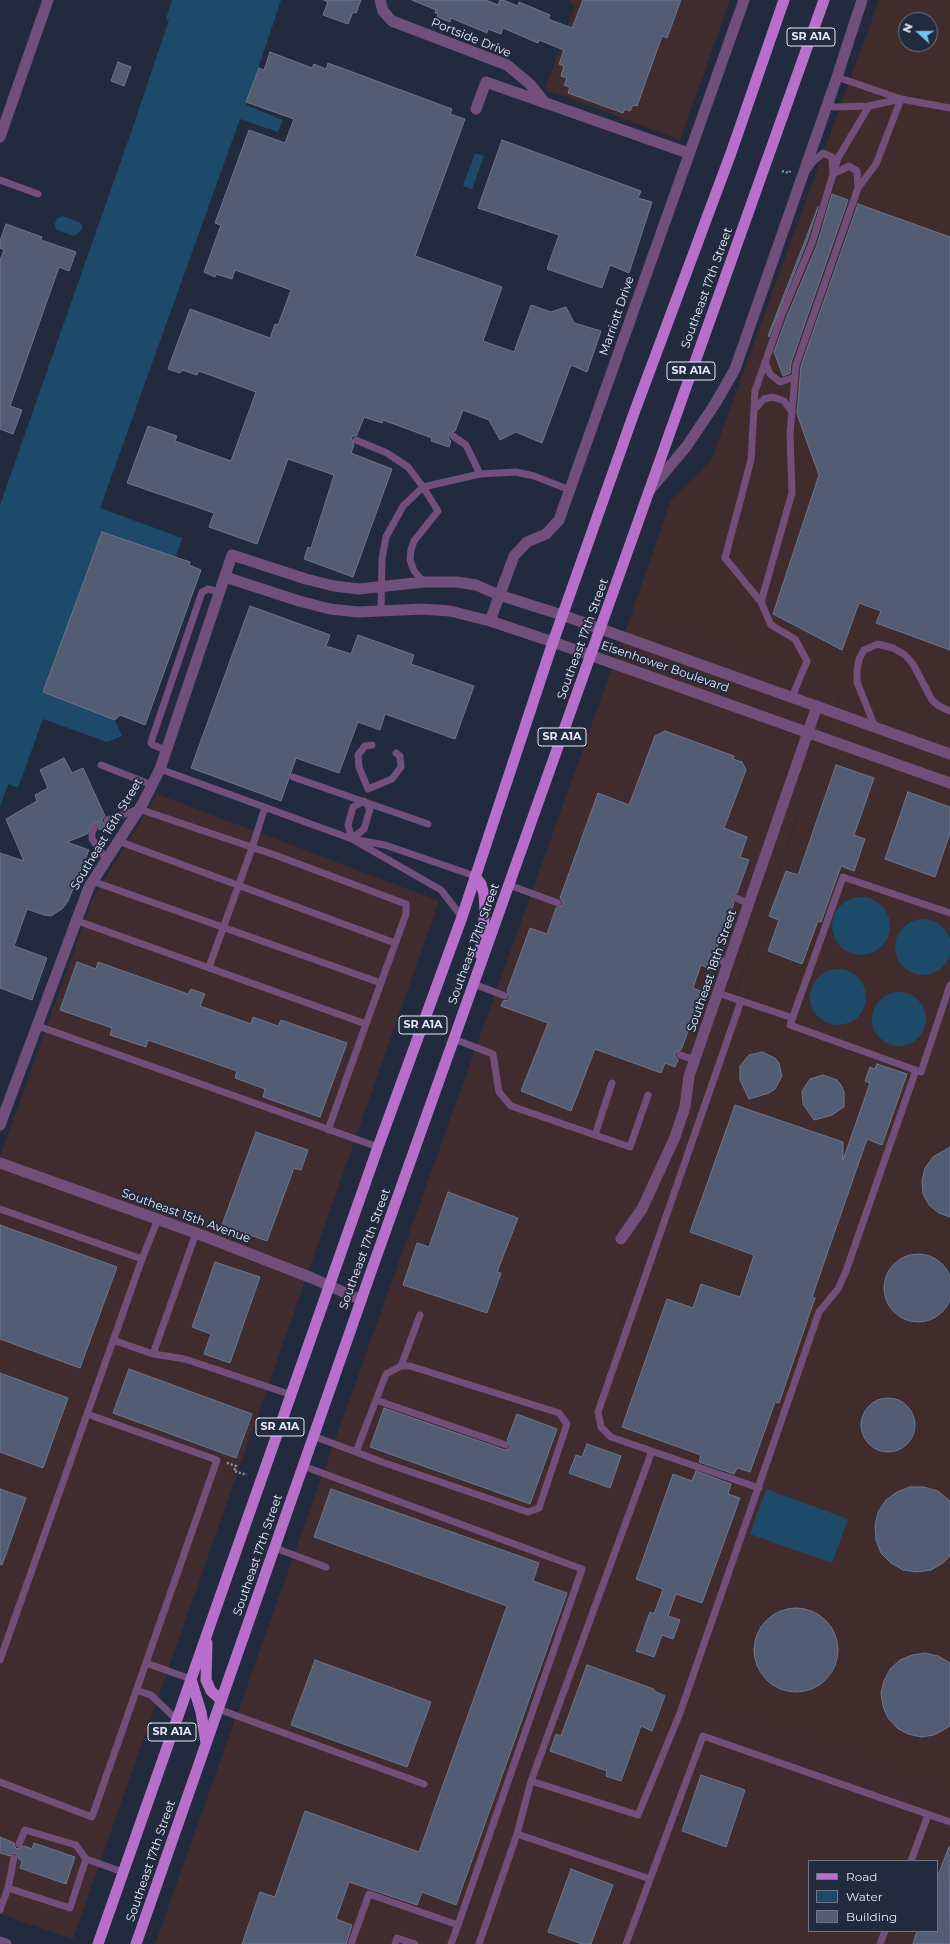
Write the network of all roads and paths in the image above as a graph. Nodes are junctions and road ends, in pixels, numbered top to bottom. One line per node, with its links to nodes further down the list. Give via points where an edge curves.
1 (48, 0): 14 (street)
2 (380, 0): 9 (street, Portside Drive, via 383,11 392,21 507,65 530,84)
3 (744, 0): 15 (street, Marriott Drive)
4 (784, 0): 41 (main road, Southeast 17th Street / SR A1A, via 731,153)
5 (824, 0): 32 (main road, Southeast 17th Street / SR A1A)
6 (862, 0): 7 (street)
7 (837, 77): 8 (lane); 10 (street)
8 (901, 99): 11 (lane); 12 (lane); 21 (lane, via 876,164)
9 (545, 103): 13 (street, via 486,82); 15 (street)
10 (826, 106): 11 (lane); 20 (street)
11 (869, 106): 18 (lane, via 838,158)
12 (950, 108)
13 (476, 109)
14 (0, 137)
15 (688, 154): 31 (street, Marriott Drive)
16 (782, 171): 17 (path)
17 (789, 173)
18 (833, 174): 20 (lane, via 832,157 823,153 812,163); 21 (lane, via 849,166 857,171); 23 (lane, via 812,243)
19 (0, 180): 22 (lane)
20 (799, 185): 32 (street, via 735,369 686,447)
21 (858, 188): 24 (lane, via 796,365)
22 (38, 194)
23 (765, 362): 24 (lane, via 770,374 780,382); 25 (lane, via 755,391)
24 (795, 377): 26 (lane)
25 (754, 410): 26 (lane, via 764,399 774,397 784,401); 39 (lane, via 751,460 725,558)
26 (792, 412): 39 (lane, via 792,493)
27 (453, 436): 29 (lane, via 466,445)
28 (356, 440): 30 (lane, via 387,453 408,467)
29 (480, 474): 30 (lane); 31 (lane, via 516,472)
30 (423, 487): 35 (lane, via 438,511 414,541 411,550 410,560 414,571); 36 (lane, via 403,506 386,537 382,559)
31 (570, 490): 38 (street, Marriott Drive, via 559,520 546,534 527,542 514,556)
32 (649, 491): 43 (main road, Southeast 17th Street / SR A1A)
33 (232, 555): 34 (street, Southeast 16th Street); 36 (street, Eisenhower Boulevard, via 334,586 359,589)
34 (225, 577): 37 (street, Southeast 16th Street); 40 (street, Eisenhower Boulevard, via 330,609 358,612)
35 (424, 582): 36 (street, Eisenhower Boulevard); 38 (street, Eisenhower Boulevard, via 476,585)
36 (382, 587): 40 (lane)
37 (220, 592): 52 (street, Southeast 16th Street); 52 (lane, via 208,589 202,592 151,743)
38 (499, 595): 41 (street, Eisenhower Boulevard); 42 (street, Marriott Drive)
39 (761, 602): 46 (lane, via 771,625 795,639 807,661)
40 (381, 610): 42 (street, Eisenhower Boulevard, via 450,611)
41 (562, 615): 43 (street, Eisenhower Boulevard); 44 (main road, Southeast 17th Street / SR A1A)
42 (490, 621): 44 (street, Eisenhower Boulevard)
43 (601, 628): 45 (main road, Southeast 17th Street / SR A1A); 46 (street, Eisenhower Boulevard)
44 (553, 642): 45 (street, Eisenhower Boulevard); 71 (main road, Southeast 17th Street / SR A1A)
45 (591, 655): 50 (street, Eisenhower Boulevard); 74 (main road, Southeast 17th Street / SR A1A)
46 (792, 697): 47 (street, Eisenhower Boulevard)
47 (818, 706): 49 (street, Eisenhower Boulevard); 50 (street, Southeast 18th Street)
48 (950, 711): 49 (lane, via 932,700 913,664 905,655 878,644 864,650 857,670 857,682)
49 (875, 727): 54 (street, Eisenhower Boulevard)
50 (808, 732): 58 (street, Eisenhower Boulevard); 77 (street, Southeast 18th Street)
51 (372, 745): 60 (lane, via 365,746 358,755 359,767)
52 (166, 750): 56 (street, Southeast 16th Street)
53 (396, 753): 60 (lane, via 400,756 401,767 392,780)
54 (950, 754)
55 (101, 765): 59 (lane)
56 (160, 769): 59 (street, Southeast 16th Street); 62 (lane)
57 (294, 777): 61 (lane)
58 (950, 783)
59 (152, 785): 63 (street, Southeast 16th Street)
60 (368, 789): 61 (lane)
61 (364, 801): 65 (lane); 67 (lane, via 353,807 348,825); 67 (lane, via 370,809 364,829)
62 (265, 807): 67 (lane); 69 (lane)
63 (139, 809): 64 (lane); 68 (street, Southeast 16th Street); 69 (lane)
64 (107, 820)
65 (428, 824)
66 (95, 826): 70 (lane, via 92,839)
67 (352, 839): 71 (lane, via 385,845); 79 (lane, via 441,890)
68 (118, 841): 70 (street, Southeast 16th Street); 73 (lane)
69 (252, 848): 73 (lane); 82 (lane, via 406,904 406,914)
70 (106, 859): 72 (street, Southeast 16th Street)
71 (476, 876): 79 (main road, Southeast 17th Street / SR A1A); 86 (main road, via 483,889 485,910)
72 (92, 881): 80 (street, Southeast 16th Street); 81 (lane)
73 (239, 885): 81 (lane); 82 (lane)
74 (509, 885): 76 (lane); 86 (main road, Southeast 17th Street / SR A1A)
75 (736, 898): 77 (lane)
76 (558, 903)
77 (749, 904): 84 (street, Southeast 18th Street)
78 (950, 913): 92 (lane, via 843,877)
79 (462, 917): 104 (main road, Southeast 17th Street / SR A1A)
80 (75, 920): 85 (lane); 94 (street, Southeast 16th Street)
81 (224, 927): 85 (lane); 87 (lane)
82 (395, 943): 87 (lane)
83 (714, 958): 84 (lane)
84 (728, 963): 89 (street, Southeast 18th Street)
85 (209, 967): 93 (lane)
86 (476, 979): 90 (lane); 95 (main road, Southeast 17th Street / SR A1A)
87 (381, 983): 93 (lane)
88 (950, 984): 98 (lane, via 921,1072)
89 (718, 993): 91 (lane); 97 (street, Southeast 18th Street)
90 (505, 996)
91 (741, 1001): 92 (lane); 122 (lane, via 598,1412 601,1427 611,1437)
92 (793, 1018): 98 (lane, via 790,1025)
93 (366, 1024): 102 (lane)
94 (38, 1026): 101 (street, Southeast 16th Street); 102 (lane)
95 (454, 1039): 103 (lane, via 493,1054 499,1092 511,1106); 112 (main road, Southeast 17th Street / SR A1A)
96 (680, 1055): 97 (lane)
97 (695, 1060): 109 (street, Southeast 18th Street, via 689,1076 685,1107 675,1137 642,1209)
98 (916, 1070): 129 (lane, via 846,1271 838,1289 819,1312)
99 (612, 1083): 103 (lane)
100 (648, 1095): 103 (lane, via 630,1147)
101 (0, 1125)
102 (328, 1130): 104 (lane)
103 (595, 1134)
104 (378, 1147): 111 (main road, Southeast 17th Street / SR A1A)
105 (0, 1163): 107 (street, Southeast 15th Avenue)
106 (0, 1209): 110 (lane)
107 (158, 1219): 108 (street, Southeast 15th Avenue); 110 (lane)
108 (196, 1233): 111 (street, Southeast 15th Avenue); 115 (lane)
109 (621, 1239)
110 (142, 1259): 114 (lane)
111 (330, 1286): 112 (street, Southeast 15th Avenue); 117 (main road, Southeast 17th Street / SR A1A)
112 (361, 1300): 120 (main road, Southeast 17th Street / SR A1A)
113 (420, 1315): 116 (lane)
114 (113, 1340): 115 (lane); 119 (lane)
115 (153, 1354): 117 (lane, via 185,1359)
116 (401, 1366): 118 (lane, via 386,1374); 126 (lane, via 410,1366 559,1413 567,1424)
117 (292, 1395): 132 (main road, Southeast 17th Street / SR A1A)
118 (376, 1400): 121 (lane); 123 (lane)
119 (87, 1414): 124 (lane); 133 (lane)
120 (313, 1436): 123 (lane); 127 (main road, Southeast 17th Street / SR A1A)
121 (506, 1445)
122 (652, 1451): 129 (lane); 141 (lane)
123 (356, 1452): 126 (lane, via 528,1512 539,1508)
124 (217, 1460): 128 (path, via 236,1466 234,1471); 134 (lane)
125 (546, 1460): 126 (lane)
126 (554, 1462)
127 (303, 1466): 130 (main road, Southeast 17th Street / SR A1A); 154 (lane, via 582,1569)
128 (247, 1475)
129 (759, 1488): 141 (lane, via 680,1713 638,1815)
130 (274, 1548): 131 (lane); 137 (main road, Southeast 17th Street / SR A1A)
131 (326, 1567)
132 (208, 1632): 135 (main road, Southeast 17th Street / SR A1A); 137 (main road, via 206,1680)
133 (0, 1660)
134 (146, 1663): 135 (lane); 136 (lane)
135 (191, 1679): 138 (main road, Southeast 17th Street / SR A1A); 139 (main road, via 201,1712)
136 (136, 1690): 138 (lane, via 151,1695); 140 (lane, via 92,1817)
137 (220, 1704): 139 (main road, Southeast 17th Street / SR A1A); 142 (lane)
138 (176, 1719): 150 (main road, Southeast 17th Street / SR A1A)
139 (206, 1743): 159 (main road, Southeast 17th Street / SR A1A)
140 (0, 1782)
141 (531, 1782): 145 (lane)
142 (424, 1784)
143 (928, 1815): 144 (lane); 149 (lane); 151 (lane, via 703,1736)
144 (950, 1822)
145 (517, 1834): 151 (lane); 164 (lane)
146 (19, 1844): 148 (lane, via 25,1830 76,1845)
147 (14, 1858): 152 (lane)
148 (86, 1859): 150 (lane); 152 (lane, via 70,1908)
149 (911, 1860)
150 (123, 1872): 158 (main road, Southeast 17th Street / SR A1A)
151 (650, 1880): 165 (lane)
152 (8, 1888): 153 (lane)
153 (0, 1910)
154 (458, 1924): 160 (lane, via 369,1894); 163 (lane)
155 (884, 1932): 166 (lane)
156 (0, 1942): 157 (street)
157 (6, 1944)
158 (98, 1944)
159 (136, 1944)
160 (351, 1944)
161 (395, 1944): 162 (lane, via 397,1938)
162 (415, 1944)
163 (451, 1944)
164 (478, 1944)
165 (626, 1944)
166 (880, 1944)

